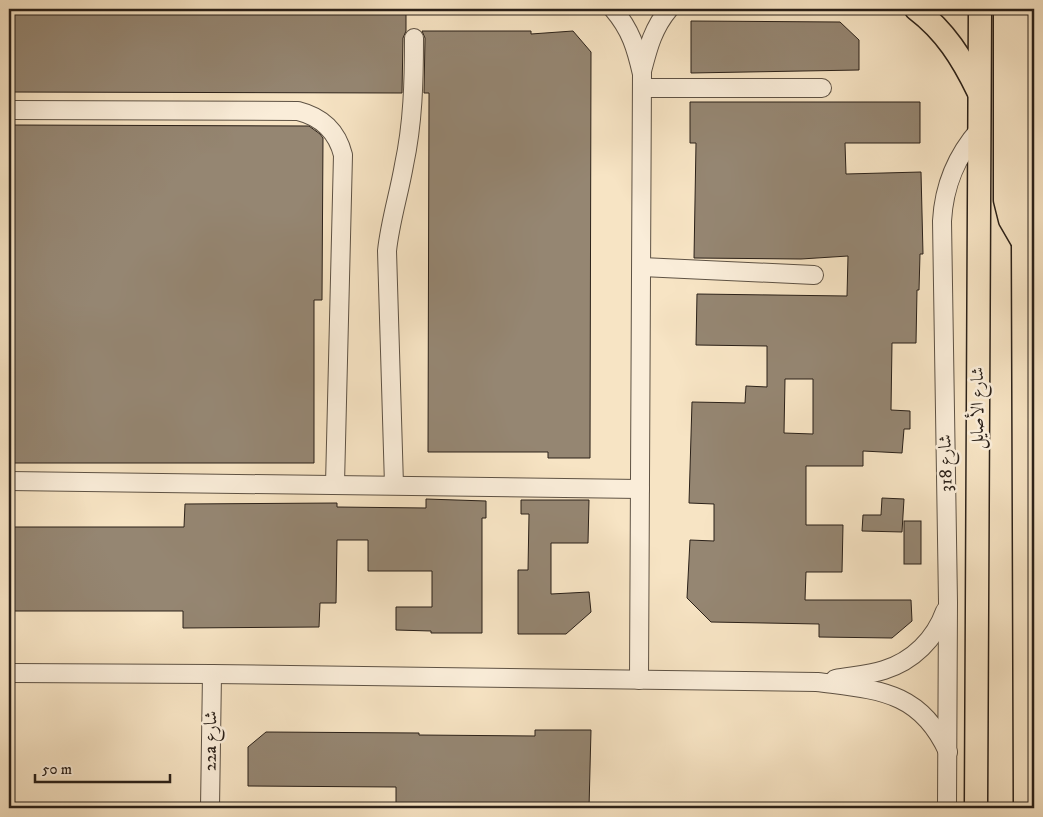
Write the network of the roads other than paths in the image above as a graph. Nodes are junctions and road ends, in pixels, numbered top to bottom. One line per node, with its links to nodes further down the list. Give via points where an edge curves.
1 (613, 9): 9 (street, via 630,32)
2 (669, 9): 9 (street, via 653,32)
3 (916, 9): 11 (main road, via 931,21 959,54)
4 (980, 9): 11 (main road, شارع الأصايل)
5 (1005, 9): 16 (main road, via 1005,200 1010,220)
6 (1025, 9): 12 (main road)
7 (414, 38): 21 (street, via 410,133 387,251)
8 (1034, 75): 12 (main road)
9 (642, 81): 10 (street); 17 (street)
10 (822, 88)
11 (980, 94): 14 (main road, شارع الأصايل)
12 (1024, 96): 15 (main road)
13 (9, 110): 20 (street, via 298,110 328,126 343,155)
14 (980, 129): 23 (street, شارع 318, via 959,156 943,204); 31 (main road, شارع الأصايل)
15 (1029, 137): 16 (main road)
16 (1023, 242): 32 (main road)
17 (642, 267): 18 (street); 22 (street)
18 (814, 275)
19 (9, 481): 20 (street)
20 (334, 484): 21 (street)
21 (394, 485): 22 (street)
22 (640, 489): 26 (street)
23 (948, 602): 27 (street, via 942,621 931,638 902,663 884,671); 28 (street, شارع 318)
24 (9, 673): 25 (street)
25 (212, 674): 26 (street); 29 (street, 22a شارع)
26 (639, 680): 27 (street)
27 (817, 682): 28 (street, via 880,691 909,703 932,725)
28 (948, 752): 30 (street, شارع 318)
29 (210, 808)
30 (947, 808)
31 (976, 808)
32 (1025, 808)

